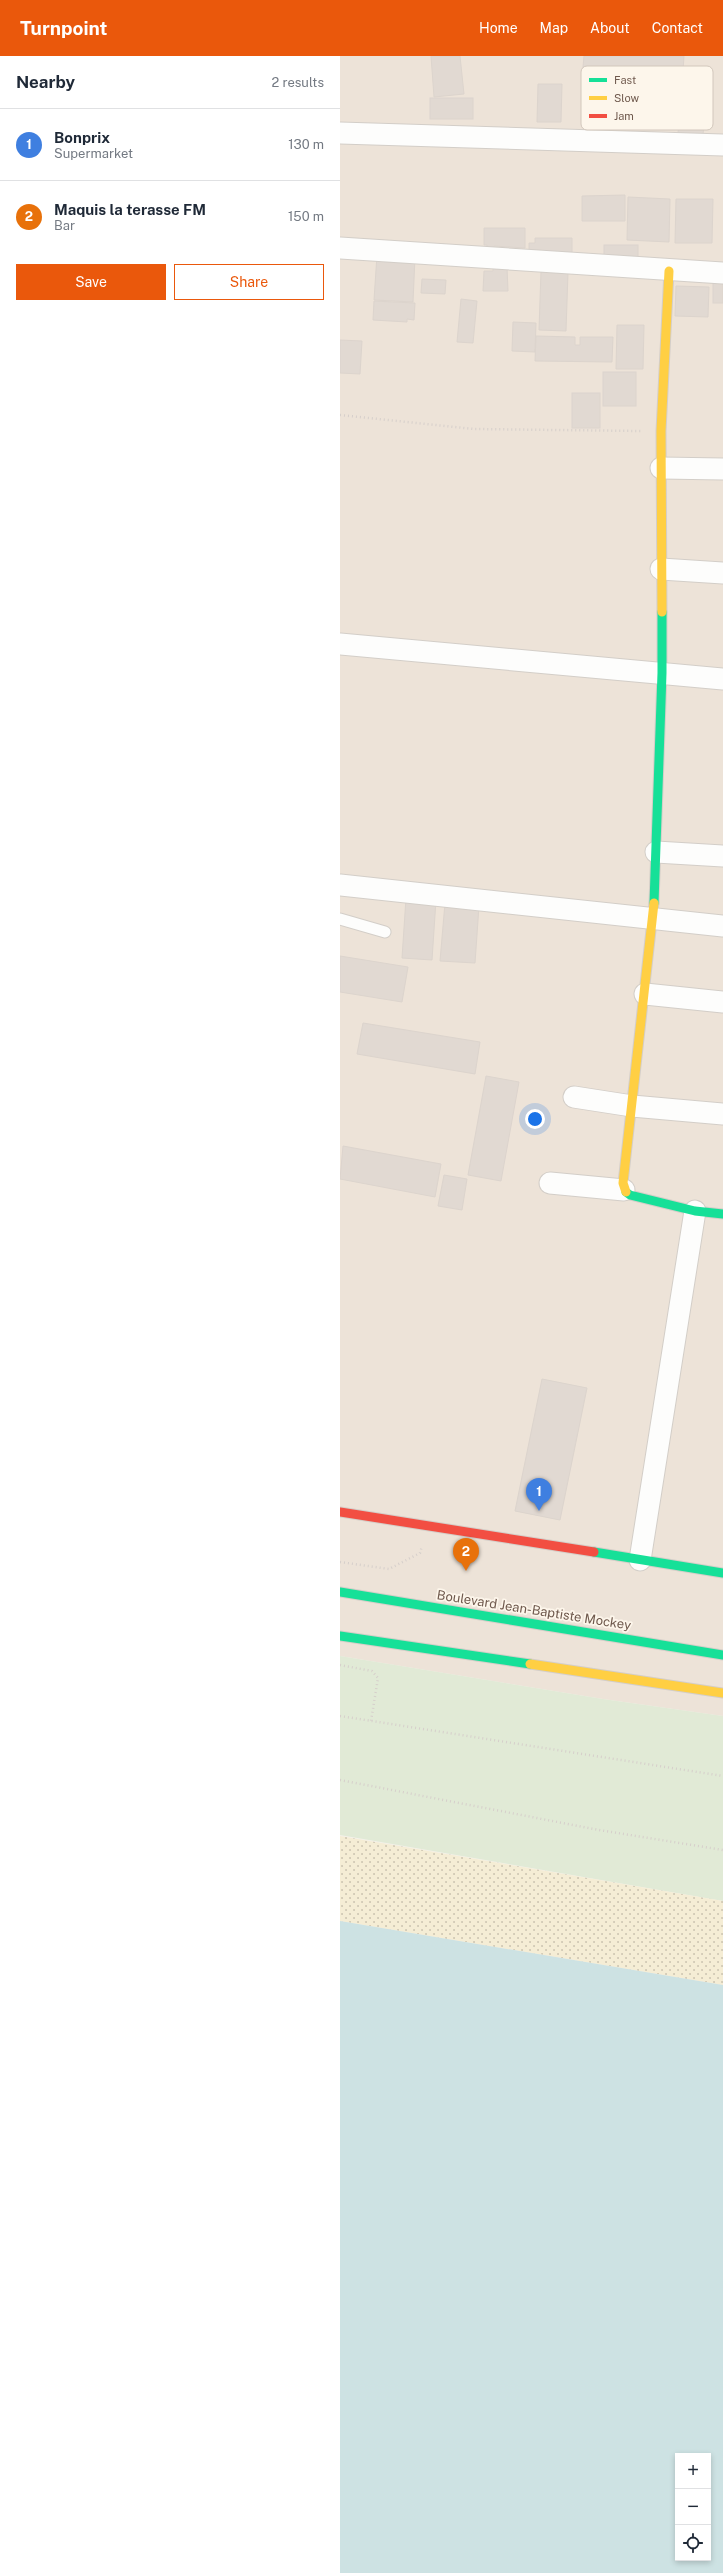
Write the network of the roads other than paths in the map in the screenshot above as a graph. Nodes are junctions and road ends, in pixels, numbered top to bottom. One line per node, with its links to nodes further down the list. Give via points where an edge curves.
1 (340, 133): 2 (street)
2 (723, 145)
3 (340, 248): 4 (street)
4 (670, 271): 5 (street); 6 (main road)
5 (723, 273)
6 (661, 468): 7 (street); 8 (main road)
7 (723, 469)
8 (661, 569): 9 (street); 11 (main road)
9 (723, 573)
10 (340, 644): 11 (street)
11 (662, 673): 12 (street); 13 (main road)
12 (723, 679)
13 (656, 852): 14 (street); 17 (main road)
14 (723, 856)
15 (340, 885): 17 (street)
16 (340, 919): 19 (lane)
17 (653, 919): 18 (street); 20 (main road)
18 (723, 926)
19 (385, 932)
20 (645, 994): 21 (street); 23 (main road)
21 (723, 1002)
22 (574, 1097): 23 (street)
23 (632, 1106): 24 (street); 26 (main road)
24 (723, 1114)
25 (550, 1183): 26 (street)
26 (624, 1190): 27 (main road, via 630,1196)
27 (695, 1211): 28 (main road); 30 (street)
28 (723, 1214)
29 (340, 1512): 30 (main road)
30 (640, 1560): 31 (main road)
31 (723, 1573)
32 (340, 1592): 34 (main road, Boulevard Jean-Baptiste Mockey)
33 (340, 1636): 35 (main road)
34 (723, 1655)
35 (723, 1693)

